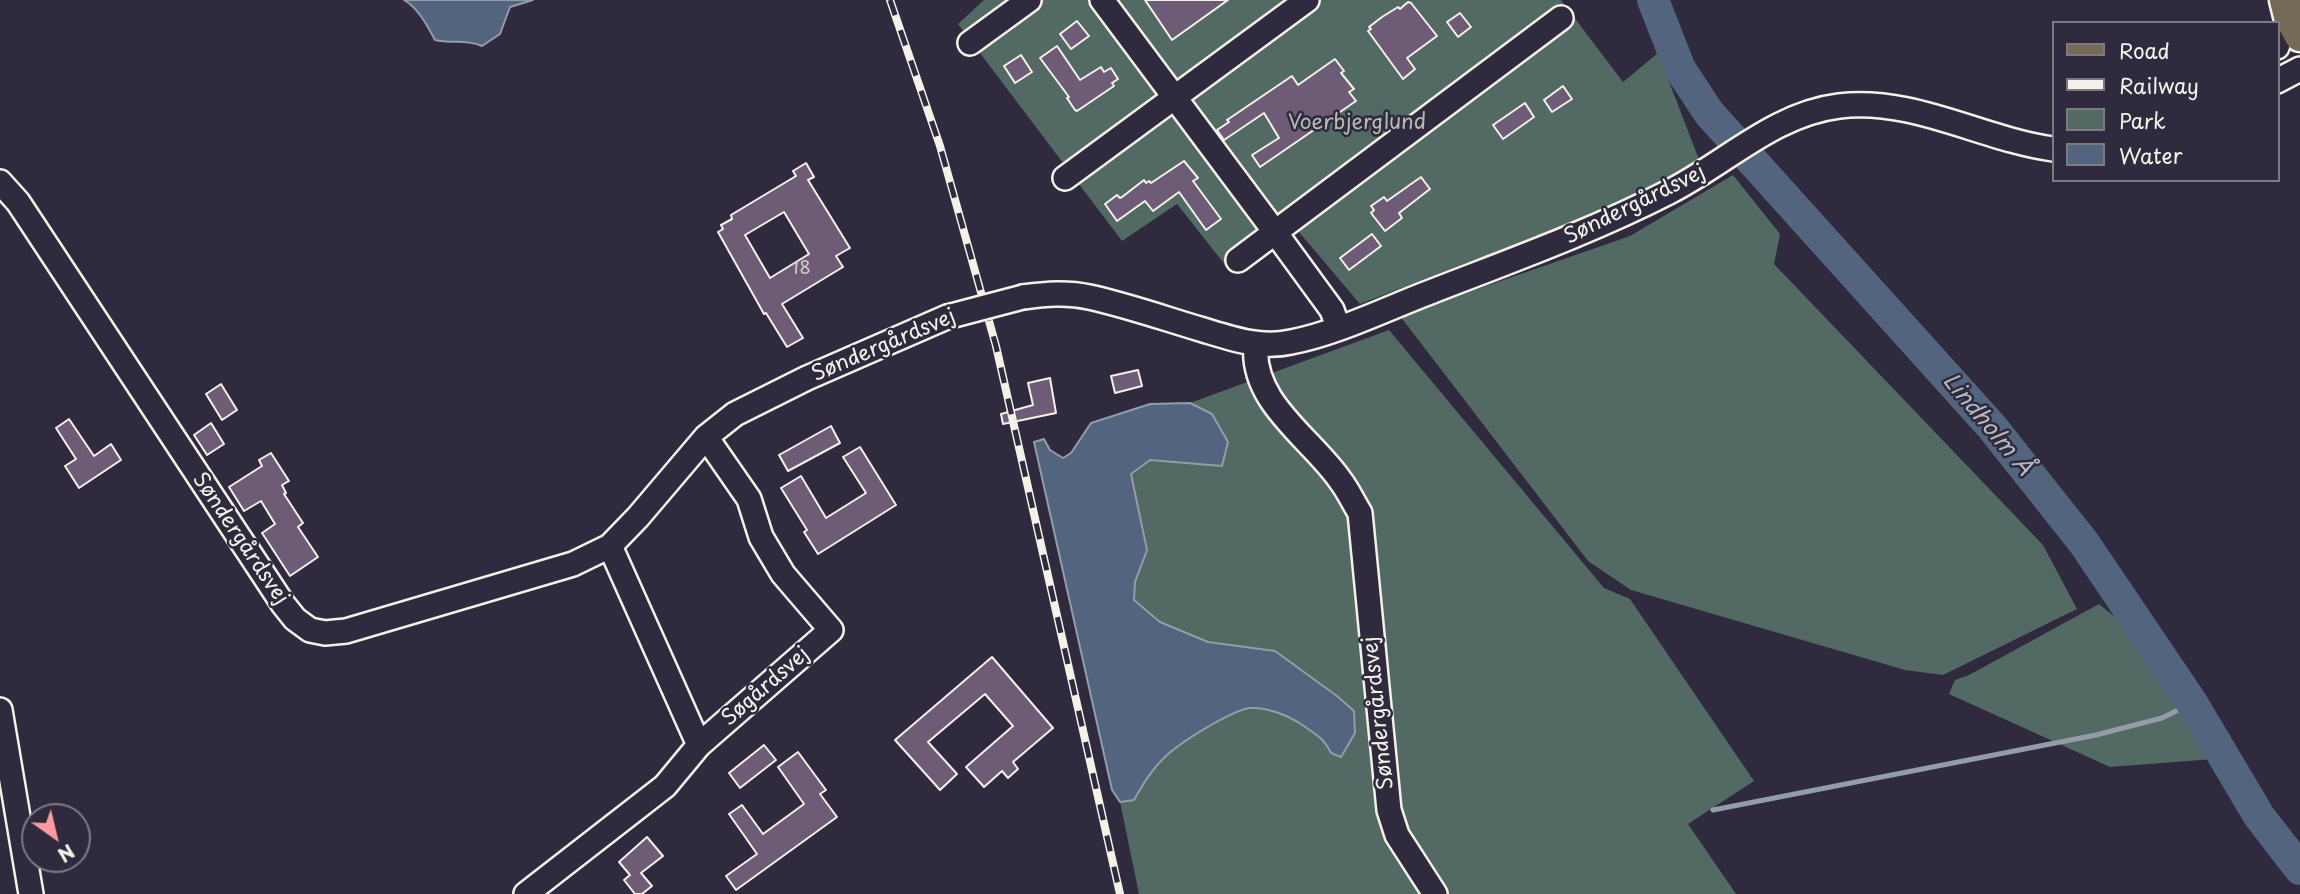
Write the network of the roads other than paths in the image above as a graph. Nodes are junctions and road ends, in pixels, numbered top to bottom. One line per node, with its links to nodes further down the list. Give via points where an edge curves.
1 (1029, 0): 6 (street)
2 (1102, 0): 10 (street)
3 (1307, 0): 10 (street)
4 (2291, 17): 7 (street)
5 (1560, 18): 14 (street)
6 (970, 43)
7 (2279, 43)
8 (2300, 69): 9 (street)
9 (2279, 80)
10 (1174, 97): 12 (street); 14 (street)
11 (2052, 149): 16 (street, Søndergårdsvej, via 1902,108 1867,104 1812,111 1759,136 1669,192 1563,240)
12 (1065, 178)
13 (0, 182): 19 (street, Søndergårdsvej, via 18,202 283,604 310,630 346,631 387,620 573,564)
14 (1275, 232): 15 (street); 16 (street, via 1332,310)
15 (1238, 260)
16 (1338, 327): 17 (street, Søndergårdsvej, via 1295,342)
17 (1256, 344): 18 (street, Søndergårdsvej, bridge, via 1088,296 1023,297 947,317 771,396 735,414); 24 (street, Søndergårdsvej, via 1261,382 1270,399 1340,480 1360,513 1389,810 1397,835)
18 (706, 437): 19 (street, Søndergårdsvej); 21 (street, Søgårdsvej, via 749,499 761,537 783,574 831,630)
19 (610, 546): 21 (street)
20 (0, 710): 22 (street)
21 (699, 745): 23 (street, Søgårdsvej, via 665,786)
22 (31, 894)
23 (526, 894)
24 (1435, 894)

